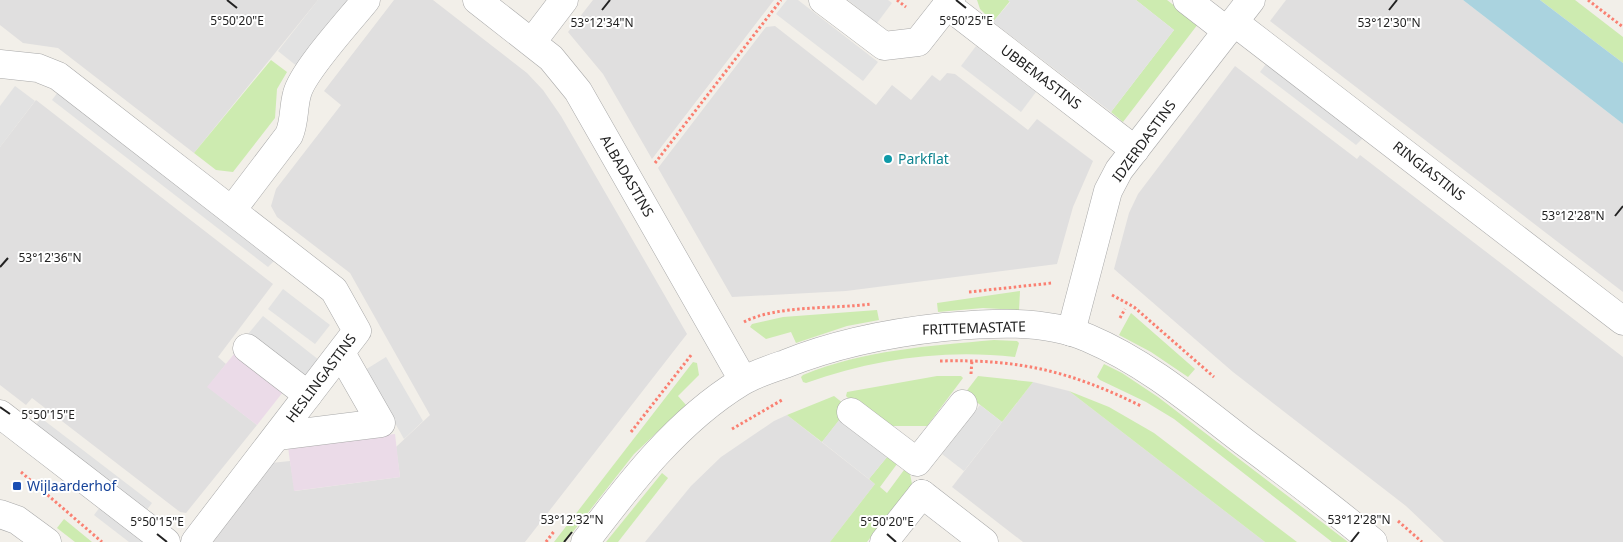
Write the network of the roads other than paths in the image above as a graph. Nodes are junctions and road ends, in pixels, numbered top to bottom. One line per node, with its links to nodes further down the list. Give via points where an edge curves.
1 (366, 0): 12 (street, via 307,74 297,93 289,136)
2 (477, 0): 9 (street, ALBADASTINS)
3 (564, 0): 9 (street)
4 (823, 0): 7 (street, UBBEMASTINS, via 884,46 918,42)
5 (1188, 0): 8 (street)
6 (1251, 0): 8 (street, IDZERDASTINS)
7 (949, 2): 11 (street, UBBEMASTINS)
8 (1231, 26): 11 (street, IDZERDASTINS); 13 (street, RINGIASTINS)
9 (532, 42): 17 (street, ALBADASTINS, via 551,58 578,91)
10 (0, 64): 12 (street, HESLINGASTINS, via 38,68 58,76)
11 (1135, 150): 14 (street, IDZERDASTINS, via 1108,190)
12 (232, 210): 16 (street, HESLINGASTINS, via 334,290 358,331)
13 (1623, 321)
14 (1071, 332): 17 (street, FRITTEMASTATE, via 1003,324 898,332 828,348); 33 (street, FRITTEMASTATE, via 1150,370)
15 (247, 348): 18 (street)
16 (341, 353): 18 (street, HESLINGASTINS); 22 (street, via 381,423)
17 (743, 380): 30 (street, FRITTEMASTATE, via 662,447)
18 (308, 395): 22 (street, HESLINGASTINS)
19 (963, 404): 23 (street)
20 (851, 412): 23 (street)
21 (0, 414): 28 (street)
22 (277, 436): 29 (street, HESLINGASTINS)
23 (917, 462): 25 (street)
24 (0, 494): 26 (street)
25 (922, 494): 31 (street); 32 (street)
26 (9, 517): 27 (street)
27 (47, 542)
28 (166, 542)
29 (195, 542)
30 (585, 542)
31 (884, 542)
32 (984, 542)
33 (1373, 542)

